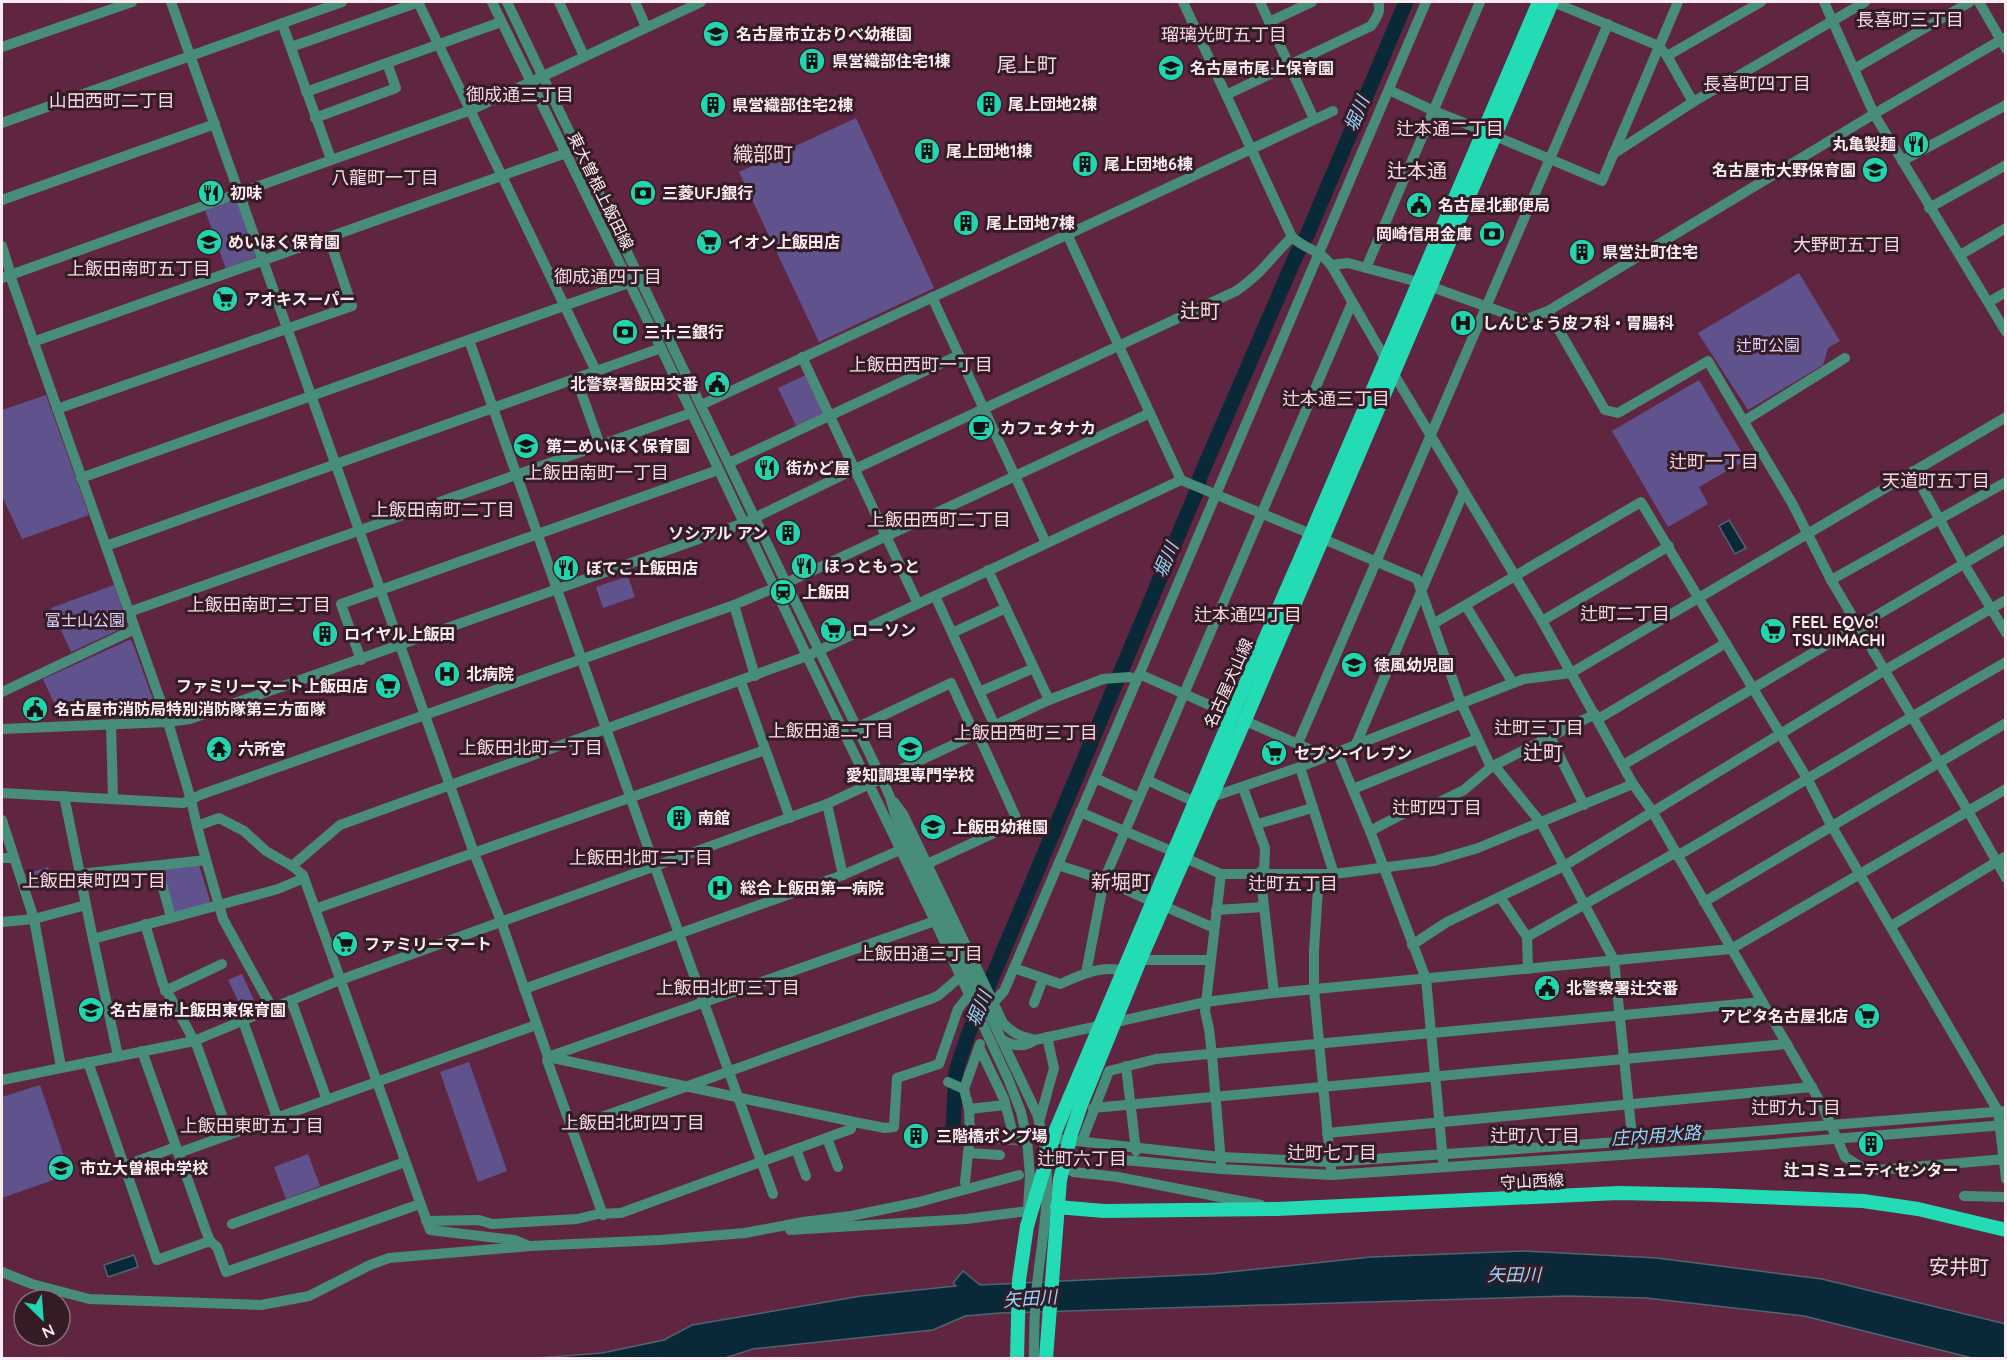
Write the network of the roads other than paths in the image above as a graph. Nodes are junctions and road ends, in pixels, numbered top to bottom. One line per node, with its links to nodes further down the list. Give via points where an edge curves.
1 (132, 2): 33 (street)
2 (171, 2): 35 (street)
3 (342, 2): 27 (street)
4 (418, 2): 31 (street); 34 (street)
5 (492, 2): 25 (street, 東大曽根上飯田線)
6 (507, 2): 41 (street, 東大曽根上飯田線)
7 (559, 2): 36 (street)
8 (635, 2): 29 (street)
9 (701, 2): 29 (street)
10 (1183, 2): 45 (street)
11 (1260, 2): 26 (street)
12 (1312, 2): 26 (street)
13 (1378, 2): 39 (street, via 1378,14 1371,26)
14 (1426, 2): 43 (street)
15 (1480, 2): 50 (street)
16 (1539, 2): 56 (main road, 名古屋犬山線)
17 (1553, 2): 28 (street); 56 (main road, 名古屋犬山線)
18 (1678, 2): 32 (street)
19 (1761, 2): 37 (street)
20 (1824, 2): 24 (street)
21 (1865, 2): 24 (street)
22 (1970, 2): 40 (street)
23 (1979, 2): 30 (street)
24 (1833, 21): 40 (street); 46 (street)
25 (501, 22): 31 (street); 42 (street, 東大曽根上飯田線)
26 (1269, 22): 39 (street)
27 (282, 23): 34 (street); 35 (street)
28 (1608, 24): 32 (street); 61 (street)
29 (646, 27): 36 (street)
30 (2004, 42): 51 (street)
31 (439, 45): 38 (street); 48 (street)
32 (1659, 46): 37 (street); 59 (street)
33 (2, 47)
34 (291, 47): 44 (street)
35 (191, 56): 54 (street); 55 (street)
36 (584, 56): 41 (street)
37 (1667, 56): 46 (street)
38 (387, 63): 44 (street); 52 (street, via 396,87)
39 (1290, 66): 45 (street); 53 (street)
40 (1854, 69): 51 (street)
41 (542, 76): 42 (street); 79 (street, 東大曽根上飯田線)
42 (531, 82): 48 (street); 58 (street, 東大曽根上飯田線)
43 (1389, 90): 50 (street); 73 (street)
44 (306, 92): 52 (street)
45 (1226, 95): 57 (street)
46 (1693, 102): 59 (street)
47 (2006, 105): 62 (street)
48 (471, 110): 60 (street); 64 (street)
49 (1333, 111): 53 (street)
50 (1434, 111): 56 (street); 77 (street)
51 (1874, 114): 62 (street); 87 (street)
52 (315, 118): 60 (street)
53 (1314, 120): 57 (street)
54 (2, 123)
55 (215, 124): 65 (street); 66 (street)
56 (1490, 134): 61 (street); 80 (main road, 名古屋犬山線)
57 (1252, 149): 69 (street); 71 (street)
58 (566, 153): 64 (street); 79 (street, 東大曽根上飯田線)
59 (1613, 155): 61 (street, via 1602,181)
60 (331, 159): 65 (street)
61 (1549, 159): 86 (street)
62 (1902, 161): 67 (street)
63 (2006, 165): 67 (street)
64 (503, 176): 70 (street); 85 (street)
65 (239, 192): 75 (street); 78 (street)
66 (2, 200)
67 (1929, 208): 74 (street)
68 (2006, 228): 74 (street)
69 (1067, 234): 82 (street); 92 (street)
70 (329, 238): 75 (street); 88 (street, via 352,306)
71 (1295, 240): 73 (street); 92 (street, via 1236,291)
72 (2, 246): 78 (street)
73 (1316, 250): 76 (street); 124 (street)
74 (1960, 255): 83 (street)
75 (264, 261): 88 (street); 91 (street)
76 (1331, 265): 77 (street, via 1348,262); 84 (street)
77 (1366, 268): 80 (street)
78 (8, 276): 91 (street)
79 (635, 281): 85 (street); 93 (street, 東大曽根上飯田線); 102 (street, 東大曽根上飯田線)
80 (1424, 284): 86 (street); 96 (main road, 名古屋犬山線); 99 (main road, 名古屋犬山線)
81 (2006, 292): 83 (street)
82 (932, 297): 94 (street); 95 (street)
83 (1989, 302): 89 (street)
84 (1352, 303): 96 (street); 125 (street)
85 (565, 305): 90 (street); 98 (street)
86 (1485, 306): 87 (street, via 1524,320); 111 (street)
87 (1548, 311): 110 (street, via 1605,410 1618,414 1708,361)
88 (288, 328): 101 (street); 104 (street)
89 (2006, 332)
90 (469, 340): 101 (street); 103 (street)
91 (33, 342): 104 (street)
92 (1120, 346): 105 (street); 107 (street)
93 (661, 348): 98 (street); 106 (street, 東大曽根上飯田線)
94 (959, 355): 105 (street); 108 (street)
95 (802, 357): 102 (street); 108 (street)
96 (1385, 358): 99 (street); 133 (main road, 名古屋犬山線)
97 (1845, 358): 110 (street)
98 (596, 371): 100 (street)
99 (1393, 372): 111 (street); 133 (main road, 名古屋犬山線)
100 (576, 378): 103 (street); 112 (street)
101 (312, 396): 114 (street); 120 (street)
102 (701, 405): 113 (street, 東大曽根上飯田線)
103 (493, 408): 114 (street); 118 (street)
104 (57, 409): 120 (street)
105 (984, 409): 115 (street); 119 (street)
106 (691, 413): 112 (street); 116 (street, 東大曽根上飯田線)
107 (1150, 413): 119 (street); 121 (street)
108 (830, 416): 113 (street); 115 (street)
109 (2006, 417): 117 (street)
110 (1744, 421): 131 (street)
111 (1430, 435): 123 (street); 138 (street)
112 (600, 445): 118 (street)
113 (729, 463): 126 (street, 東大曽根上飯田線)
114 (336, 464): 129 (street); 136 (street)
115 (855, 469): 126 (street); 132 (street)
116 (718, 470): 128 (street, 東大曽根上飯田線); 130 (street)
117 (1913, 471): 127 (street); 131 (street)
118 (517, 474): 129 (street); 130 (street)
119 (1016, 476): 132 (street); 135 (street)
120 (81, 478): 136 (street)
121 (1188, 482): 124 (street); 135 (street)
122 (2006, 482): 127 (street)
123 (1464, 491): 141 (street); 147 (street)
124 (1213, 492): 125 (street); 174 (street)
125 (1263, 513): 133 (street); 180 (street)
126 (755, 517): 128 (street); 143 (street, 東大曽根上飯田線)
127 (1941, 520): 139 (street); 142 (street)
128 (744, 523): 144 (street, 東大曽根上飯田線); 146 (street)
129 (360, 530): 145 (street); 156 (street)
130 (538, 534): 145 (street); 146 (street)
131 (1807, 534): 142 (street); 149 (street)
132 (886, 536): 143 (street); 151 (street)
133 (1316, 536): 138 (street); 184 (main road, 名古屋犬山線); 187 (main road, 名古屋犬山線)
134 (2006, 539): 139 (street)
135 (1046, 543): 140 (street)
136 (106, 546): 156 (street)
137 (1669, 546): 141 (street, via 1641,502); 149 (street); 157 (street)
138 (1377, 561): 147 (street, via 1417,579); 199 (street)
139 (1964, 564): 155 (street); 159 (street)
140 (988, 570): 148 (street); 154 (street)
141 (1515, 577): 153 (street); 157 (street)
142 (1831, 580): 159 (street)
143 (786, 584): 165 (street, 東大曽根上飯田線)
144 (774, 588): 152 (street); 166 (street, 東大曽根上飯田線)
145 (381, 590): 164 (street); 167 (street, via 341,604)
146 (558, 590): 164 (street); 168 (street)
147 (1422, 591): 158 (street); 200 (street)
148 (935, 596): 151 (street); 161 (street)
149 (1700, 598): 163 (street); 172 (street)
150 (2006, 600): 155 (street)
151 (918, 604): 165 (street)
152 (734, 605): 168 (street); 173 (street)
153 (1466, 606): 158 (street); 176 (street)
154 (1006, 608): 161 (street); 170 (street)
155 (1992, 608): 162 (street); 171 (street)
156 (129, 612): 160 (street)
157 (1542, 621): 172 (street)
158 (1433, 624): 182 (street)
159 (1859, 626): 171 (street); 177 (street)
160 (135, 629): 178 (street); 188 (street)
161 (952, 633): 179 (street)
162 (2006, 633)
163 (1726, 643): 177 (street); 186 (street)
164 (401, 645): 167 (street); 183 (street)
165 (820, 650): 166 (street); 192 (street, 東大曽根上飯田線)
166 (807, 656): 173 (street); 214 (street, 東大曽根上飯田線)
167 (361, 660): 188 (street, via 190,719)
168 (582, 660): 183 (street); 194 (street)
169 (2006, 662): 185 (street)
170 (1034, 668): 179 (street); 181 (street)
171 (1885, 670): 185 (street); 196 (street)
172 (1571, 673): 176 (street); 186 (street)
173 (755, 676): 175 (street)
174 (1135, 677): 180 (street); 181 (street, via 1106,678); 208 (street)
175 (741, 682): 194 (street); 201 (street)
176 (1513, 683): 182 (street)
177 (1753, 689): 196 (street); 205 (street)
178 (2, 692)
179 (979, 692): 191 (street)
180 (1184, 694): 184 (street); 210 (street)
181 (1049, 700): 191 (street)
182 (1461, 703): 198 (street); 200 (street)
183 (426, 715): 213 (street); 225 (street)
184 (1232, 715): 187 (street); 226 (main road, 名古屋犬山線)
185 (1912, 716): 204 (street); 211 (street)
186 (1597, 717): 197 (street); 205 (street)
187 (1245, 720): 199 (street); 222 (main road, 名古屋犬山線)
188 (168, 722): 190 (street); 225 (street)
189 (2006, 723): 204 (street)
190 (111, 724): 193 (street); 224 (street)
191 (995, 726): 195 (street)
192 (856, 728): 195 (street, via 951,683); 209 (street, 東大曽根上飯田線)
193 (2, 729)
194 (607, 729): 213 (street); 220 (street)
195 (977, 735): 209 (street); 249 (street, via 1018,822)
196 (1780, 735): 211 (street); 230 (street)
197 (1550, 737): 207 (street); 228 (street)
198 (1477, 739): 207 (street); 216 (street)
199 (1298, 743): 203 (street)
200 (1356, 744): 202 (street)
201 (765, 750): 220 (street); 233 (street)
202 (1337, 752): 203 (street); 216 (street)
203 (1325, 756): 206 (street)
204 (1939, 762): 231 (street); 237 (street)
205 (1623, 765): 212 (street)
206 (1300, 766): 215 (street); 229 (street)
207 (1492, 766): 235 (street); 239 (street, via 1464,790 1429,807 1418,806)
208 (1095, 778): 223 (street); 232 (street)
209 (882, 779): 214 (street); 221 (street, 東大曽根上飯田線)
210 (1147, 780): 223 (street); 226 (street)
211 (1808, 780): 237 (street); 244 (street)
212 (1633, 784): 228 (street); 230 (street)
213 (451, 785): 242 (street); 252 (street, via 340,825)
214 (870, 785): 227 (street); 241 (street, 東大曽根上飯田線)
215 (1243, 788): 222 (street); 236 (street)
216 (1353, 789): 239 (street)
217 (2006, 789): 231 (street)
218 (2, 792): 219 (street)
219 (64, 796): 224 (street); 257 (street)
220 (630, 797): 242 (street); 254 (street)
221 (890, 797): 249 (street, via 903,814); 405 (street, via 896,818 1003,1040 1044,1135 1048,1183 1036,1296)
222 (1212, 797): 243 (main road, 名古屋犬山線)
223 (1139, 798): 240 (street)
224 (113, 799): 225 (street)
225 (191, 801): 238 (street)
226 (1195, 802): 243 (main road, 名古屋犬山線)
227 (827, 804): 233 (street); 262 (street)
228 (1584, 805): 235 (street)
229 (1312, 808): 236 (street); 260 (street)
230 (1652, 811): 244 (street); 253 (street)
231 (1968, 811): 247 (street); 261 (street)
232 (1080, 812): 240 (street); 250 (street)
233 (790, 818): 254 (street)
234 (2, 820): 246 (street)
235 (1541, 823): 253 (street); 255 (street, via 1434,861)
236 (1258, 824): 256 (street, via 1265,848)
237 (1831, 825): 261 (street); 267 (street)
238 (197, 826): 248 (street); 252 (street, via 219,818)
239 (1370, 831): 255 (street)
240 (1124, 832): 243 (street); 265 (street)
241 (900, 850): 262 (street); 278 (street, 東大曽根上飯田線)
242 (474, 853): 273 (street); 277 (street)
243 (1180, 855): 258 (street); 268 (main road, 名古屋犬山線)
244 (1676, 855): 267 (street); 271 (street)
245 (2, 858): 246 (street)
246 (14, 858): 276 (street)
247 (2001, 858): 264 (street); 281 (street)
248 (206, 860): 251 (street); 270 (street)
249 (927, 864): 305 (street)
250 (1058, 865): 265 (street); 292 (street)
251 (157, 866): 257 (street); 275 (street)
252 (292, 866): 263 (street)
253 (1564, 866): 266 (street); 271 (street)
254 (655, 867): 277 (street); 283 (street)
255 (1384, 868): 260 (street); 286 (street)
256 (1262, 872): 258 (street); 259 (street); 272 (street)
257 (80, 874): 269 (street)
258 (1221, 874): 274 (street)
259 (1319, 874): 260 (street); 301 (street)
260 (1334, 874)
261 (1860, 874): 281 (street); 287 (street)
262 (843, 875): 283 (street)
263 (304, 878): 270 (street); 273 (street)
264 (2006, 878)
265 (1104, 880): 268 (street); 295 (street)
266 (1500, 897): 284 (street); 286 (street, via 1447,922)
267 (1704, 902): 287 (street)
268 (1159, 904): 282 (street); 288 (main road, 名古屋犬山線); 294 (main road, 名古屋犬山線)
269 (87, 905): 276 (street); 285 (street)
270 (219, 905): 275 (street); 311 (street)
271 (1584, 905): 284 (street); 290 (street)
272 (1264, 907): 274 (street); 303 (street)
273 (315, 909): 298 (street)
274 (1216, 910): 282 (street)
275 (171, 917): 280 (street)
276 (34, 919): 279 (street); 332 (street)
277 (501, 921): 298 (street); 300 (street)
278 (935, 921): 296 (street, 東大曽根上飯田線); 307 (street)
279 (2, 922)
280 (145, 924): 285 (street); 302 (street)
281 (1891, 926): 350 (street)
282 (1214, 928): 289 (street)
283 (680, 934): 300 (street); 307 (street)
284 (1527, 937): 293 (street)
285 (93, 939): 327 (street)
286 (1412, 945): 297 (street)
287 (1731, 949): 290 (street); 309 (street)
288 (1140, 960): 289 (street); 314 (main road, 名古屋犬山線)
289 (1210, 960): 308 (street)
290 (1614, 960): 293 (street); 312 (street)
291 (222, 964): 302 (street)
292 (1014, 968): 299 (street); 305 (street, via 1004,991)
293 (1528, 969): 297 (street)
294 (1123, 972): 295 (street, via 1113,968); 316 (main road, 名古屋犬山線)
295 (1086, 973): 299 (street, via 1060,984)
296 (961, 976): 304 (street, 東大曽根上飯田線); 333 (street, via 933,998)
297 (1426, 979): 301 (street); 318 (street)
298 (340, 980): 306 (street); 337 (street)
299 (1043, 980): 310 (street)
300 (524, 989): 315 (street)
301 (1314, 989): 303 (street); 322 (street)
302 (165, 991): 321 (street)
303 (1274, 993): 308 (street)
304 (971, 996): 317 (street, 東大曽根上飯田線); 343 (street, via 958,1009 939,1064 897,1078 894,1127)
305 (991, 998): 320 (street, via 1011,1031)
306 (291, 1000): 311 (street); 344 (street)
307 (704, 1002): 328 (street); 333 (street)
308 (1206, 1002): 314 (street); 326 (street)
309 (1762, 1002): 312 (street); 323 (street)
310 (1034, 1003)
311 (272, 1008): 313 (street)
312 (1620, 1015): 318 (street); 329 (street)
313 (243, 1021): 321 (street); 351 (street)
314 (1115, 1022): 316 (street); 362 (main road, 名古屋犬山線)
315 (537, 1025): 328 (street); 337 (street)
316 (1100, 1025): 319 (street); 386 (main road, 名古屋犬山線, via 1055,1132)
317 (985, 1028): 320 (street, via 1009,1045); 324 (street); 357 (street, 東大曽根上飯田線)
318 (1431, 1033): 322 (street); 334 (street)
319 (1047, 1037): 320 (street); 357 (street, via 1054,1068)
320 (1035, 1040)
321 (194, 1041): 325 (street); 360 (street)
322 (1319, 1044): 326 (street); 339 (street)
323 (1787, 1044): 329 (street); 341 (street)
324 (979, 1047): 340 (street); 347 (street)
325 (142, 1051): 327 (street); 367 (street)
326 (1212, 1055): 331 (street, via 1156,1059); 342 (street)
327 (117, 1056): 330 (street)
328 (548, 1057): 338 (street); 355 (street)
329 (1624, 1059): 334 (street); 346 (street)
330 (88, 1062): 332 (street); 379 (street)
331 (1126, 1066): 345 (street); 348 (street, via 1109,1071)
332 (60, 1067): 335 (street)
333 (729, 1071): 338 (street); 343 (street)
334 (1435, 1076): 339 (street); 352 (street)
335 (3, 1078)
336 (948, 1082): 340 (street)
337 (377, 1083): 344 (street); 375 (street)
338 (683, 1087): 343 (street); 355 (street)
339 (1323, 1087): 342 (street); 358 (street)
340 (962, 1088): 349 (street)
341 (1812, 1088): 346 (street); 353 (street)
342 (1215, 1096): 345 (street); 373 (street)
343 (739, 1098): 376 (street)
344 (327, 1100): 351 (street)
345 (1131, 1104): 348 (street); 369 (street)
346 (1629, 1104): 352 (street); 364 (street)
347 (1005, 1105): 349 (street); 357 (street, via 1013,1134)
348 (1093, 1108): 362 (street)
349 (969, 1109): 368 (street)
350 (2002, 1111): 353 (street); 354 (street)
351 (277, 1117): 360 (street)
352 (1440, 1121): 358 (street); 370 (street)
353 (1832, 1124): 359 (street); 363 (street)
354 (2003, 1125): 363 (street); 374 (street)
355 (571, 1128): 395 (street)
356 (851, 1129): 361 (street)
357 (1030, 1133): 362 (street); 386 (street)
358 (1328, 1133): 378 (street)
359 (1735, 1133): 364 (street); 365 (street)
360 (229, 1135): 367 (street)
361 (827, 1138): 366 (street); 380 (street)
362 (1076, 1138): 369 (street); 394 (main road, 名古屋犬山線, via 1060,1180)
363 (1837, 1139): 365 (street); 374 (street, via 1852,1163 1878,1170)
364 (1632, 1142): 370 (street); 371 (street)
365 (1736, 1147): 371 (street)
366 (796, 1149): 376 (street); 385 (street)
367 (177, 1150): 379 (street); 401 (street)
368 (968, 1153): 372 (street); 388 (street)
369 (1136, 1153): 373 (street); 377 (street); 382 (street)
370 (1443, 1153): 378 (street); 381 (street)
371 (1633, 1154): 381 (street)
372 (1000, 1155)
373 (1221, 1156): 378 (street); 382 (street)
374 (2005, 1159): 387 (street)
375 (405, 1162): 392 (street); 398 (street)
376 (762, 1162): 389 (street); 395 (street, via 621,1213)
377 (1118, 1162)
378 (1330, 1162): 384 (street)
379 (124, 1166): 401 (street, via 157,1260)
380 (838, 1167)
381 (1444, 1167): 384 (street)
382 (1221, 1169): 384 (street)
383 (1073, 1172): 393 (street, via 1118,1177)
384 (1332, 1175)
385 (806, 1176)
386 (1030, 1176): 396 (main road, 名古屋犬山線); 400 (street, via 1006,1177 919,1202 851,1216)
387 (2006, 1179)
388 (965, 1182)
389 (773, 1194)
390 (1964, 1196): 391 (street)
391 (2006, 1197)
392 (420, 1204): 397 (street); 401 (street, via 226,1272 217,1247)
393 (1277, 1209): 394 (main road, 守山西線); 399 (main road, 守山西線, via 1618,1193 1724,1196 1863,1201 1918,1209)
394 (1056, 1213): 406 (main road, 名古屋犬山線)
395 (603, 1215): 397 (street, via 492,1224 479,1220)
396 (1028, 1220): 400 (street, via 966,1219); 404 (main road, 名古屋犬山線, via 1019,1280)
397 (426, 1221): 402 (street, via 430,1230 515,1240)
398 (231, 1224)
399 (2006, 1230)
400 (745, 1233): 402 (street)
401 (210, 1241)
402 (530, 1246): 403 (street, via 389,1258 309,1296 261,1305 89,1299)
403 (2, 1272)
404 (1017, 1359)
405 (1034, 1359)
406 (1046, 1359)

